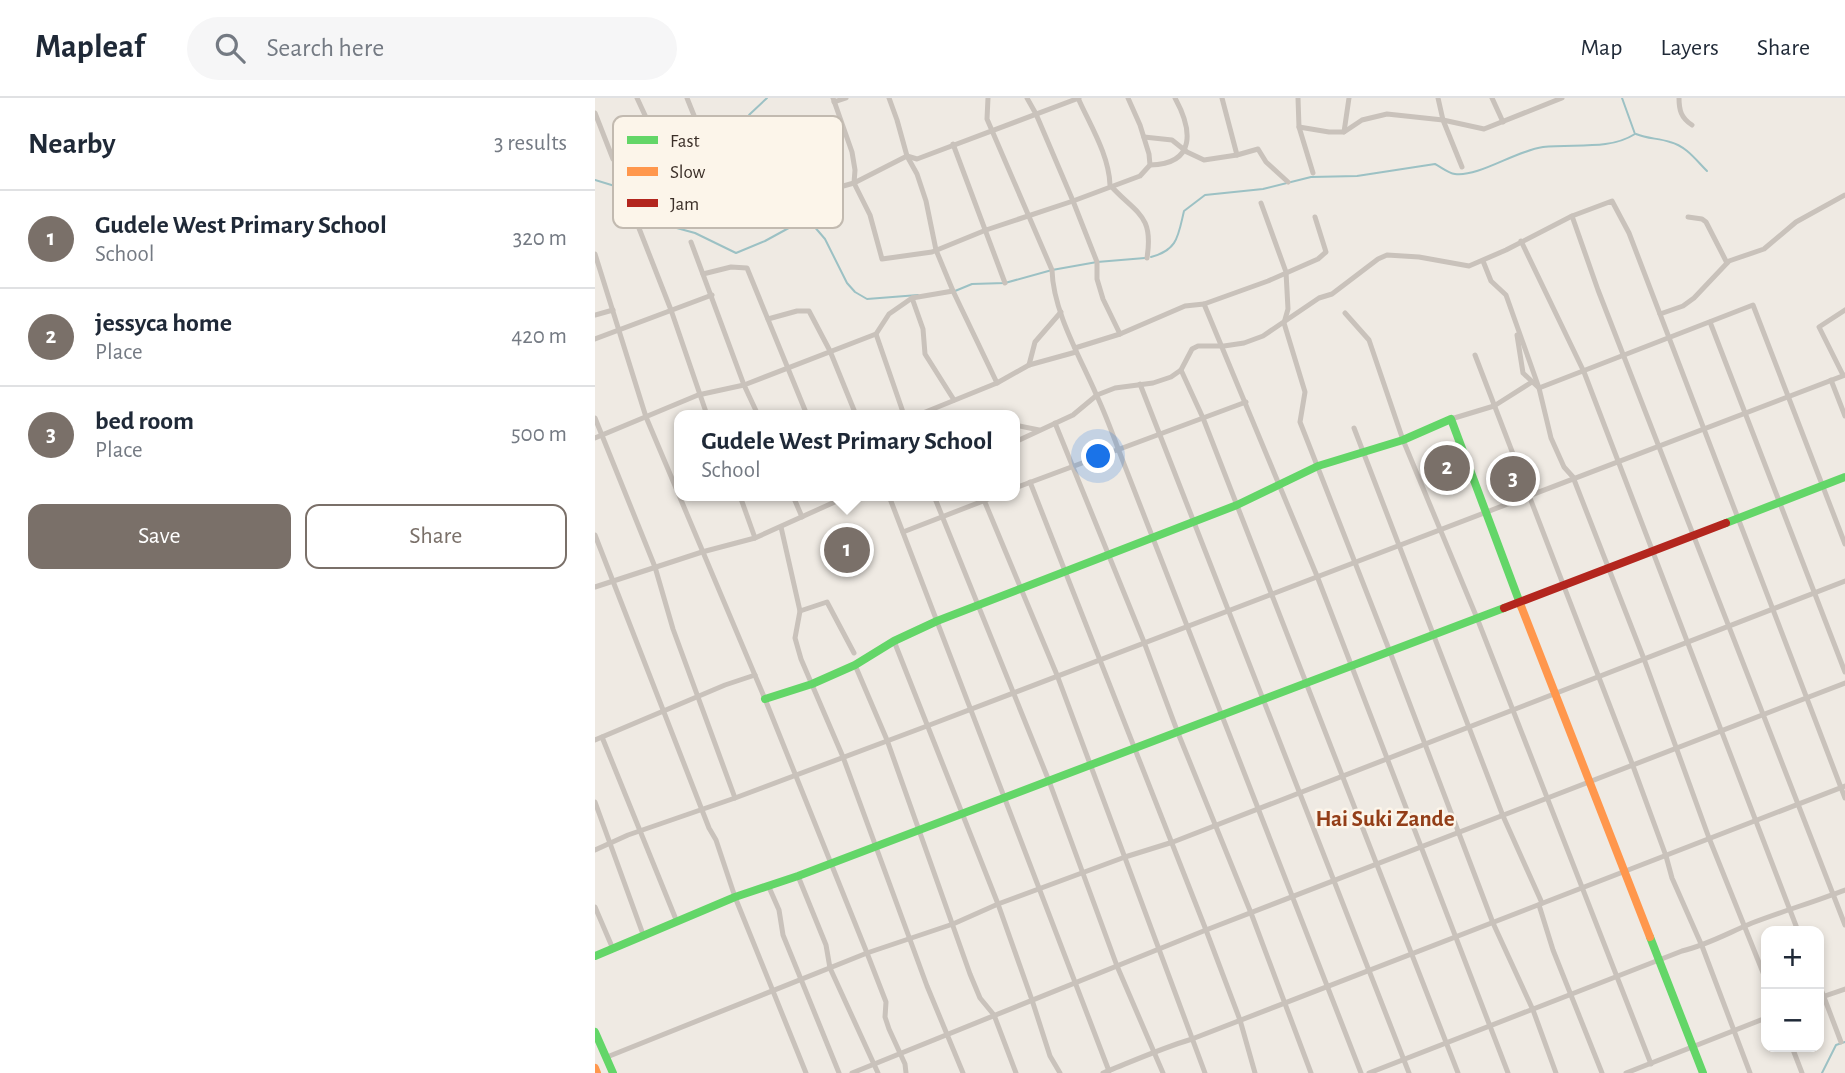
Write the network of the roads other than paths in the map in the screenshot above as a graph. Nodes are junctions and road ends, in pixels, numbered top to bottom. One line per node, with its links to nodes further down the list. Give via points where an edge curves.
1 (637, 98): 20 (street)
2 (687, 98): 21 (street)
3 (846, 98): 17 (street)
4 (889, 98): 33 (street)
5 (988, 98): 27 (street, via 986,115)
6 (1027, 98): 19 (street)
7 (1078, 98): 19 (street); 40 (street, via 1105,158)
8 (1128, 98): 29 (street)
9 (1175, 98): 31 (street, via 1188,125)
10 (1222, 98): 32 (street)
11 (1298, 98): 26 (street)
12 (1349, 98): 28 (street)
13 (1438, 98): 22 (street)
14 (1493, 98): 23 (street)
15 (1562, 98): 23 (street)
16 (1679, 98): 24 (street, via 1682,116)
17 (833, 100)
18 (595, 113): 34 (street)
19 (1036, 114): 27 (street); 43 (street)
20 (645, 116)
21 (694, 116)
22 (1443, 120): 23 (street, via 1485,129); 28 (street, via 1387,114 1362,120); 36 (street)
23 (1503, 122)
24 (1692, 125)
25 (843, 127): 39 (street, via 852,152)
26 (1299, 127): 28 (street); 37 (street)
27 (991, 130): 30 (street); 45 (street)
28 (1344, 132)
29 (1144, 137): 31 (street, via 1172,140); 35 (street)
30 (953, 144): 33 (street, via 917,159); 50 (street)
31 (1183, 149): 32 (street, via 1204,160); 35 (street, via 1179,158)
32 (1237, 155): 38 (street, via 1258,149)
33 (907, 156): 39 (street); 53 (street, via 926,201)
34 (613, 159)
35 (1150, 165): 40 (street, via 1140,176)
36 (1462, 167)
37 (1313, 173)
38 (1288, 182)
39 (854, 183): 41 (street); 53 (street, via 870,215 882,259)
40 (1110, 185): 43 (street); 55 (street, via 1146,221)
41 (843, 186)
42 (1845, 195): 57 (street, via 1795,222 1764,249)
43 (1073, 201): 45 (street); 78 (street, via 1097,262 1103,299)
44 (1261, 203): 58 (street)
45 (1027, 216): 50 (street); 68 (street, via 1052,271)
46 (1571, 216): 51 (street); 70 (street, via 1612,201); 85 (street)
47 (1315, 217): 58 (street, via 1326,252)
48 (1688, 217): 57 (street, via 1706,222)
49 (639, 228): 66 (street)
50 (986, 230): 53 (street); 60 (street)
51 (1521, 241): 56 (street); 89 (street)
52 (691, 242): 59 (street)
53 (936, 250): 61 (street)
54 (595, 254): 65 (street)
55 (1147, 258)
56 (1483, 261): 74 (street, via 1469,266 1387,255); 76 (street, via 1491,281 1506,295)
57 (1727, 263): 70 (street, via 1694,298)
58 (1286, 272): 64 (street); 74 (street)
59 (703, 274): 62 (street); 72 (street, via 744,266)
60 (1005, 283)
61 (953, 292): 63 (street); 93 (street)
62 (712, 295): 66 (street); 95 (street)
63 (912, 298): 77 (street, via 889,314); 100 (street, via 923,329 925,355)
64 (1204, 304): 78 (street, via 1185,306); 81 (street)
65 (613, 310): 71 (street); 75 (street)
66 (671, 310): 75 (street); 97 (street)
67 (1845, 310): 90 (street, via 1819,327)
68 (1061, 312): 82 (street); 86 (street, via 1035,342)
69 (1345, 313): 122 (street, via 1369,341)
70 (1660, 314): 79 (street)
71 (595, 316)
72 (768, 319): 83 (street, via 809,311); 87 (street)
73 (1710, 322): 79 (street); 99 (street, via 1752,305); 109 (street)
74 (1284, 323): 81 (street, via 1263,336); 128 (street, via 1305,392 1300,422)
75 (620, 330): 80 (street); 111 (street)
76 (1517, 332): 92 (street, via 1523,373); 96 (street)
77 (876, 334): 83 (street); 107 (street)
78 (1120, 334): 82 (street)
79 (1670, 338): 85 (street); 118 (street)
80 (595, 339)
81 (1224, 346): 88 (street, via 1192,349); 101 (street)
82 (1075, 350): 86 (street); 98 (street)
83 (830, 351): 87 (street); 106 (street)
84 (1475, 355): 102 (street)
85 (1625, 355): 89 (street); 124 (street)
86 (1029, 366): 93 (street)
87 (788, 367): 95 (street); 105 (street)
88 (1181, 370): 94 (street, via 1164,380); 113 (street)
89 (1584, 372): 96 (street); 127 (street)
90 (1844, 375): 91 (street)
91 (1831, 380): 99 (street); 110 (street)
92 (1532, 382): 96 (street); 102 (street)
93 (996, 383): 100 (street)
94 (1140, 384): 98 (street); 120 (street)
95 (744, 385): 97 (street); 104 (street)
96 (1539, 388): 130 (street, via 1558,456)
97 (698, 395): 103 (street); 111 (street)
98 (1097, 395): 115 (street); 125 (street)
99 (1788, 397): 109 (street); 136 (street)
100 (954, 400): 108 (street)
101 (1246, 402): 113 (street); 134 (street)
102 (1494, 406): 114 (street); 137 (street)
103 (705, 410)
104 (756, 410)
105 (805, 410)
106 (854, 410)
107 (902, 410)
108 (930, 410)
109 (1745, 413): 118 (street); 146 (street)
110 (1845, 416)
111 (646, 417): 121 (street); 133 (street)
112 (595, 418): 121 (street)
113 (1203, 418): 120 (street); 147 (street)
114 (1451, 419): 122 (main road); 148 (main road)
115 (1055, 423): 119 (street); 129 (street)
116 (1020, 426): 119 (street)
117 (1354, 428): 126 (street)
118 (1702, 429): 124 (street); 151 (street)
119 (1040, 430): 123 (street)
120 (1158, 434): 125 (street); 152 (street)
121 (598, 437): 166 (street)
122 (1403, 439): 126 (main road); 154 (street)
123 (1020, 440)
124 (1659, 446): 127 (street); 157 (street)
125 (1119, 451): 129 (street); 159 (street)
126 (1362, 452): 128 (main road); 161 (street)
127 (1617, 462): 130 (street); 162 (street)
128 (1318, 466): 134 (main road); 165 (street)
129 (1073, 467): 132 (street); 164 (street)
130 (1573, 477): 137 (street); 167 (street)
131 (1845, 477): 136 (main road)
132 (1031, 482): 135 (street); 168 (street)
133 (674, 484)
134 (1280, 485): 147 (main road); 169 (street)
135 (1020, 486)
136 (1822, 486): 146 (main road); 160 (street)
137 (1528, 496): 148 (street); 172 (street)
138 (681, 501): 163 (street)
139 (742, 501): 158 (street)
140 (795, 501): 150 (street)
141 (833, 501): 150 (street)
142 (891, 501): 155 (street)
143 (937, 501): 149 (street)
144 (982, 501): 149 (street)
145 (984, 501): 174 (street)
146 (1780, 502): 151 (main road); 175 (street)
147 (1237, 505): 152 (main road); 176 (street)
148 (1486, 512): 154 (street); 177 (main road)
149 (944, 516): 155 (street); 178 (street)
150 (802, 517): 153 (street)
151 (1737, 519): 157 (main road); 179 (street)
152 (1193, 523): 159 (main road); 180 (street)
153 (781, 527): 158 (street); 181 (street)
154 (1440, 529): 161 (street); 182 (street)
155 (903, 532): 183 (street)
156 (595, 535): 170 (street)
157 (1694, 535): 162 (main road); 185 (street)
158 (755, 538): 163 (street)
159 (1153, 538): 164 (main road); 184 (street)
160 (1845, 544)
161 (1398, 545): 165 (street); 186 (street)
162 (1651, 551): 167 (main road); 189 (street)
163 (702, 552): 166 (street); 197 (street)
164 (1109, 556): 168 (main road); 188 (street)
165 (1356, 562): 169 (street); 190 (street)
166 (655, 567): 170 (street); 205 (street)
167 (1608, 567): 172 (main road); 193 (street)
168 (1066, 572): 174 (main road); 192 (street)
169 (1317, 576): 176 (street); 195 (street)
170 (613, 581): 173 (street); 210 (street)
171 (1845, 581): 175 (street)
172 (1562, 586): 177 (main road); 199 (street)
173 (595, 587)
174 (1020, 589): 178 (main road); 198 (street)
175 (1815, 593): 179 (street); 196 (street)
176 (1272, 594): 180 (street); 200 (street)
177 (1519, 602): 182 (main road); 204 (main road)
178 (978, 606): 183 (main road); 203 (street)
179 (1772, 609): 185 (street); 206 (street)
180 (1228, 610): 184 (street); 208 (street)
181 (800, 611): 191 (street, via 827,602); 202 (street, via 795,638)
182 (1477, 618): 186 (main road); 211 (street)
183 (937, 621): 187 (main road); 209 (street)
184 (1188, 625): 188 (street); 213 (street)
185 (1729, 626): 189 (street); 212 (street)
186 (1434, 635): 190 (main road); 215 (street)
187 (894, 641): 194 (main road); 214 (street)
188 (1144, 642): 192 (street); 217 (street)
189 (1686, 643): 193 (street); 216 (street)
190 (1390, 652): 195 (main road); 221 (street)
191 (853, 653)
192 (1099, 659): 198 (street); 223 (street)
193 (1644, 659): 199 (street); 222 (street)
194 (855, 665): 202 (main road); 220 (street)
195 (1350, 667): 200 (main road); 225 (street)
196 (1845, 672)
197 (755, 675): 205 (street); 207 (street)
198 (1057, 676): 203 (street); 226 (street)
199 (1599, 677): 204 (street); 227 (street)
200 (1308, 683): 208 (main road); 229 (street)
201 (1845, 683): 206 (street)
202 (812, 684): 207 (main road); 224 (street)
203 (1012, 693): 209 (street); 230 (street)
204 (1556, 693): 211 (street); 231 (main road)
205 (698, 697): 210 (street); 235 (street)
206 (1806, 698): 212 (street); 232 (street)
207 (765, 699): 228 (street)
208 (1265, 700): 213 (main road); 233 (street)
209 (969, 709): 214 (street); 234 (street)
210 (664, 710): 218 (street); 241 (street)
211 (1512, 710): 215 (street); 236 (street)
212 (1764, 715): 216 (street); 239 (street)
213 (1222, 716): 217 (main road); 240 (street)
214 (927, 726): 220 (street); 242 (street)
215 (1470, 727): 221 (street); 243 (street)
216 (1721, 732): 222 (street); 244 (street)
217 (1178, 733): 223 (main road); 245 (street)
218 (602, 737): 219 (street); 247 (street)
219 (595, 740)
220 (887, 740): 224 (street); 246 (street)
221 (1425, 744): 225 (street); 248 (street)
222 (1675, 749): 227 (street); 249 (street)
223 (1135, 750): 226 (main road); 250 (street)
224 (843, 757): 228 (street); 252 (street)
225 (1387, 759): 229 (street); 253 (street)
226 (1090, 766): 230 (main road); 256 (street)
227 (1633, 766): 231 (street); 255 (street)
228 (795, 775): 235 (street); 257 (street)
229 (1343, 776): 233 (street); 258 (street)
230 (1049, 781): 234 (main road); 259 (street)
231 (1589, 782): 236 (street); 260 (main road)
232 (1843, 787): 237 (street); 239 (street)
233 (1300, 793): 240 (street); 262 (street)
234 (1005, 797): 242 (main road); 265 (street)
235 (735, 798): 241 (street)
236 (1548, 798): 243 (street); 264 (street)
237 (1845, 798)
238 (595, 802): 251 (street)
239 (1798, 804): 244 (street); 267 (street)
240 (1259, 808): 245 (street); 269 (street)
241 (702, 809): 247 (street); 268 (street)
242 (962, 813): 246 (main road); 270 (street)
243 (1503, 816): 248 (street); 271 (street)
244 (1755, 821): 249 (street); 273 (street)
245 (1216, 825): 250 (street); 274 (street)
246 (920, 829): 252 (main road); 277 (street)
247 (640, 831): 251 (street); 275 (street)
248 (1460, 832): 253 (street); 276 (street)
249 (1709, 838): 255 (street); 279 (street)
250 (1173, 842): 256 (street); 281 (street)
251 (609, 844): 254 (street); 282 (street)
252 (876, 845): 257 (main road); 284 (street)
253 (1421, 848): 258 (street); 283 (street)
254 (595, 850)
255 (1666, 856): 260 (street); 285 (street)
256 (1125, 857): 259 (street); 287 (street)
257 (830, 864): 261 (main road); 288 (street)
258 (1377, 864): 262 (street); 289 (street)
259 (1084, 872): 265 (street); 292 (street)
260 (1624, 872): 264 (street); 291 (main road)
261 (798, 876): 263 (main road); 294 (street, via 826,945)
262 (1335, 881): 269 (street); 295 (street)
263 (768, 885): 268 (main road); 297 (street)
264 (1581, 888): 271 (street); 296 (street)
265 (1040, 889): 270 (street); 298 (street)
266 (1845, 890): 267 (street)
267 (1833, 895): 273 (street); 278 (street)
268 (735, 897): 275 (main road); 301 (street)
269 (1293, 897): 274 (street); 299 (street)
270 (998, 904): 277 (street); 304 (street)
271 (1540, 904): 276 (street); 302 (street)
272 (595, 907): 286 (street)
273 (1790, 911): 279 (street); 280 (street)
274 (1251, 913): 281 (street); 305 (street)
275 (677, 923): 282 (main road)
276 (1493, 923): 283 (street); 307 (street)
277 (953, 924): 284 (street); 308 (street, via 970,974)
278 (1845, 925)
279 (1746, 926): 285 (street); 293 (street)
280 (1796, 926)
281 (1206, 930): 287 (street); 309 (street)
282 (644, 937): 286 (main road)
283 (1456, 937): 289 (street); 311 (street)
284 (911, 940): 288 (street); 314 (street)
285 (1702, 946): 291 (street); 312 (street)
286 (613, 949): 290 (main road)
287 (1161, 950): 292 (street); 315 (street)
288 (867, 953): 294 (street); 320 (street)
289 (1412, 954): 295 (street); 317 (street)
290 (595, 956)
291 (1660, 961): 296 (street); 318 (main road)
292 (1117, 966): 298 (street); 319 (street)
293 (1761, 966)
294 (830, 968): 297 (street); 324 (street)
295 (1370, 970): 299 (street); 323 (street)
296 (1618, 978): 302 (street); 325 (street)
297 (802, 979): 301 (street); 331 (street)
298 (1074, 983): 304 (street); 327 (street)
299 (1327, 986): 305 (street); 342 (street)
300 (1845, 989): 303 (street)
301 (773, 991): 322 (street); 330 (street)
302 (1572, 995): 307 (street); 348 (street)
303 (1824, 996)
304 (1033, 1000): 308 (street); 337 (street, via 1049,1056)
305 (1284, 1003): 309 (street); 341 (street)
306 (1824, 1004): 316 (street)
307 (1532, 1010): 311 (street); 347 (street)
308 (994, 1015): 314 (street); 336 (street)
309 (1240, 1020): 315 (street); 340 (street)
310 (1761, 1020): 312 (street)
311 (1490, 1027): 317 (street); 346 (street)
312 (1735, 1031): 318 (street); 351 (street)
313 (595, 1032): 322 (main road)
314 (948, 1034): 320 (street); 335 (street)
315 (1192, 1039): 319 (street); 339 (street)
316 (1841, 1042)
317 (1447, 1043): 323 (street); 345 (street)
318 (1693, 1047): 325 (street); 350 (main road)
319 (1152, 1051): 327 (street); 338 (street)
320 (900, 1052): 324 (street); 334 (street)
321 (1794, 1052): 352 (street)
322 (606, 1058): 329 (main road)
323 (1404, 1060): 343 (street); 344 (street)
324 (875, 1064): 332 (street); 333 (street)
325 (1651, 1064): 349 (street)
326 (595, 1068): 328 (main road)
327 (1107, 1072)
328 (597, 1073)
329 (613, 1073)
330 (806, 1073)
331 (839, 1073)
332 (852, 1073)
333 (878, 1073)
334 (906, 1073)
335 (963, 1073)
336 (1016, 1073)
337 (1059, 1073)
338 (1163, 1073)
339 (1205, 1073)
340 (1255, 1073)
341 (1311, 1073)
342 (1361, 1073)
343 (1369, 1073)
344 (1409, 1073)
345 (1458, 1073)
346 (1508, 1073)
347 (1556, 1073)
348 (1602, 1073)
349 (1626, 1073)
350 (1703, 1073)
351 (1750, 1073)
352 (1802, 1073)

